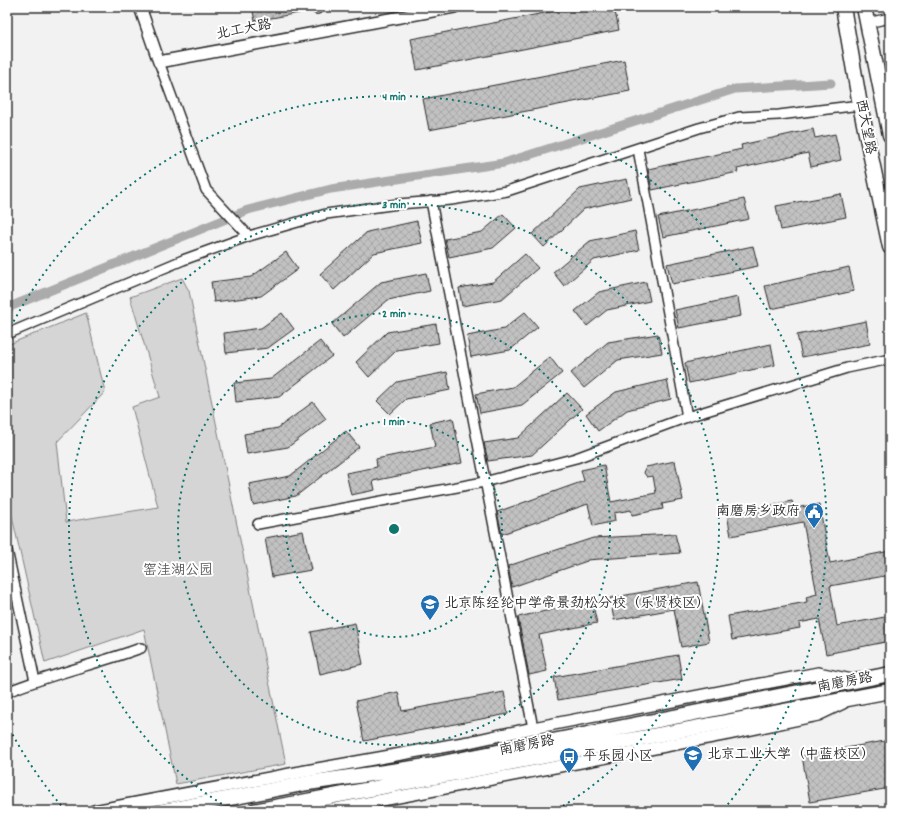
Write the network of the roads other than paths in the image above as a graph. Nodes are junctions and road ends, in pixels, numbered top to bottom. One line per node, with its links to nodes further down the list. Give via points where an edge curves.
1 (140, 7): 8 (street)
2 (454, 7): 5 (street, 北工大路)
3 (843, 7): 9 (main road, 西大望路)
4 (864, 7): 7 (main road, 西大望路)
5 (432, 9): 8 (street, 北工大路)
6 (890, 18): 7 (street)
7 (867, 23): 10 (main road, 西大望路)
8 (159, 62): 14 (street, via 206,190)
9 (860, 106): 12 (street, via 739,117); 15 (main road, 西大望路)
10 (887, 108): 11 (main road, 西大望路)
11 (890, 135)
12 (638, 149): 13 (street, via 507,191); 18 (street)
13 (431, 201): 14 (street, via 326,214); 19 (street)
14 (249, 236): 16 (street, via 183,260)
15 (890, 247)
16 (7, 334)
17 (890, 360): 18 (street, via 847,368)
18 (687, 417): 19 (street, via 576,458)
19 (484, 482): 20 (street); 29 (street)
20 (258, 524)
21 (7, 550): 24 (street)
22 (141, 648): 24 (street, via 97,664)
23 (890, 674): 25 (main road, 南磨房路)
24 (35, 681): 27 (street)
25 (855, 681): 29 (street, via 818,673); 31 (main road, 南磨房路)
26 (890, 691): 28 (main road, 南磨房路)
27 (7, 692)
28 (856, 697): 32 (main road, 南磨房路); 33 (street, via 818,715)
29 (533, 728): 30 (street)
30 (469, 742): 31 (street); 34 (street)
31 (428, 766): 35 (main road, 南磨房路, via 308,783)
32 (414, 782): 33 (street); 36 (main road, 南磨房路)
33 (474, 782): 37 (street)
34 (94, 811)
35 (162, 811)
36 (254, 811)
37 (325, 811)

